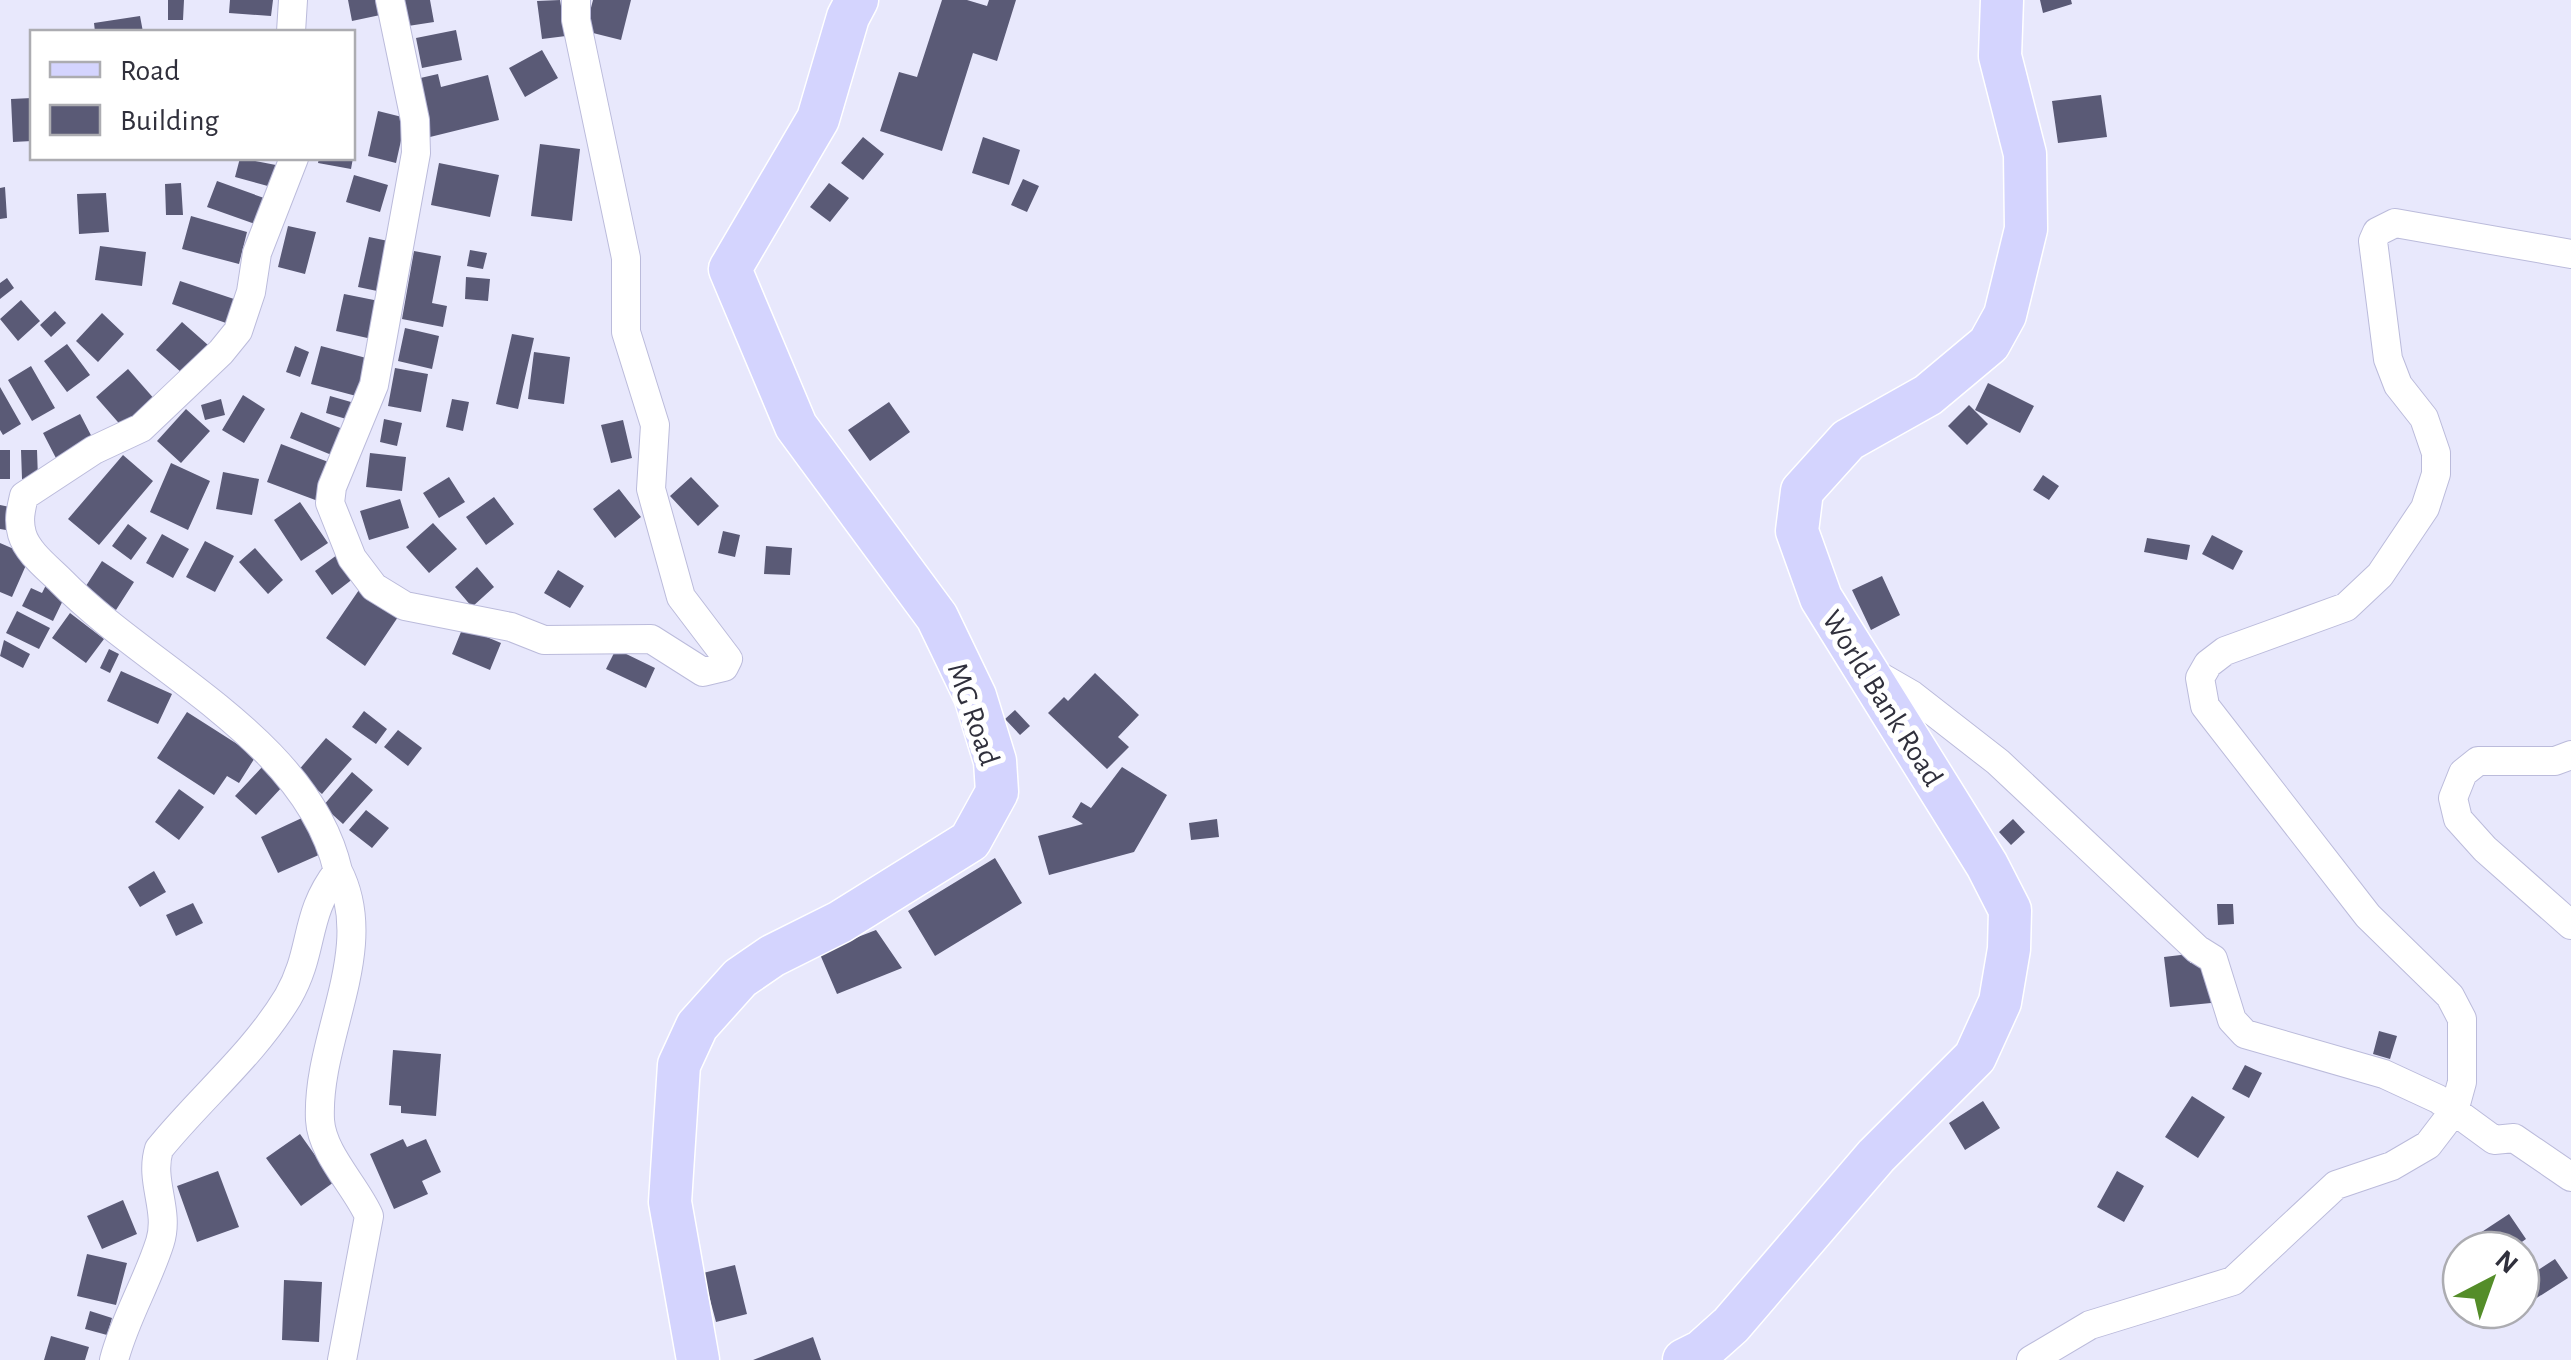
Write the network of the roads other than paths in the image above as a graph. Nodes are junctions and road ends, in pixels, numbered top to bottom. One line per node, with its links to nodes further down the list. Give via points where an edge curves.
1 (292, 0): 6 (street)
2 (390, 0): 3 (street, via 416,153 374,385 332,487 330,504 352,558 374,587 405,606 512,626 544,640 651,639 713,672 728,659 681,597 651,489 656,425 626,332 626,258)
3 (576, 0)
4 (857, 0): 18 (main road, MG Road, via 818,119 730,269 796,426 937,618 976,696 997,792 970,841 772,956 740,978 697,1026 678,1065 670,1202)
5 (2002, 0): 10 (main road, World Bank Road, via 2000,56 2025,154 2026,229 2005,315 1989,344 1928,395 1848,440 1802,490 1797,531 1821,598)
6 (291, 30)
7 (293, 160): 9 (street, via 257,253 238,331 221,352 141,428)
8 (2571, 254): 14 (street, via 2396,223 2377,232 2388,359 2398,385 2424,418 2436,453 2425,508 2380,575 2346,608 2226,650 2200,678 2205,706 2368,916 2450,996 2464,1038)
9 (12, 494): 12 (street, via 22,536 76,597 265,751 326,831)
10 (1862, 666): 14 (street, via 1912,695 1998,762 2213,958 2232,1020 2246,1034 2384,1074); 19 (main road, World Bank Road, via 2010,910 2000,1002 1975,1057 1947,1089 1876,1156 1732,1325)
11 (2571, 755): 13 (street, via 2478,761 2462,772 2453,798 2458,819 2485,849)
12 (338, 871): 16 (street, via 311,915 304,964 288,998 246,1056 159,1150 154,1167 164,1219 160,1242); 17 (street, via 354,929 320,1123 369,1216)
13 (2571, 925)
14 (2454, 1111): 15 (street, via 2494,1140 2514,1138); 20 (street, via 2410,1158 2336,1185 2233,1280 2090,1325)
15 (2571, 1177)
16 (114, 1360)
17 (342, 1360)
18 (698, 1360)
19 (1684, 1360)
20 (2031, 1360)

